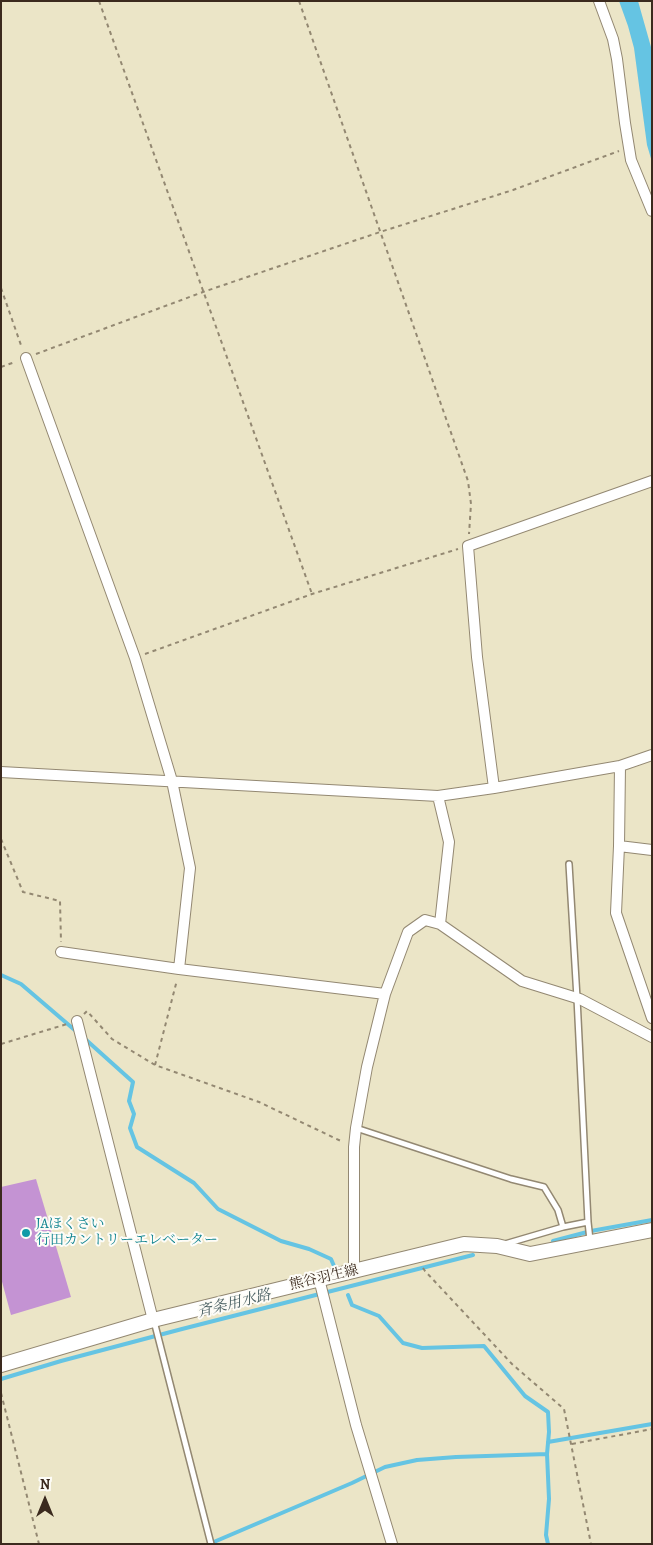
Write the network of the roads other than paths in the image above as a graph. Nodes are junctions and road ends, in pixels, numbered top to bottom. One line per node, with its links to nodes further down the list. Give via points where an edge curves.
1 (599, 1): 2 (street, via 613,39 629,148)
2 (652, 211)
3 (26, 358): 8 (street, via 135,658)
4 (652, 481): 9 (street, via 468,546)
5 (652, 755): 6 (street)
6 (620, 766): 9 (street); 11 (street)
7 (1, 772): 8 (street)
8 (172, 781): 10 (street); 16 (street, via 190,868)
9 (494, 788): 10 (street)
10 (438, 796): 14 (street, via 449,842)
11 (619, 846): 12 (street); 19 (street, via 616,913)
12 (652, 850)
13 (569, 864): 18 (lane)
14 (440, 924): 17 (street, via 425,920 408,932); 18 (street, via 522,981)
15 (61, 952): 16 (street)
16 (179, 970): 17 (street)
17 (385, 994): 22 (street)
18 (577, 998): 21 (street); 23 (lane)
19 (652, 1018)
20 (78, 1025): 30 (street)
21 (652, 1037)
22 (356, 1128): 24 (lane, via 544,1187 558,1210); 28 (street)
23 (588, 1223): 24 (lane); 26 (lane)
24 (563, 1227): 27 (lane)
25 (652, 1230): 26 (main road, 熊谷羽生線)
26 (590, 1241): 27 (main road, 熊谷羽生線, via 530,1254)
27 (497, 1246): 28 (main road, 熊谷羽生線, via 464,1244)
28 (354, 1270): 29 (main road, 熊谷羽生線)
29 (319, 1280): 30 (main road, 熊谷羽生線); 33 (street, via 372,1482)
30 (154, 1322): 31 (main road, 熊谷羽生線); 32 (lane)
31 (1, 1365)
32 (211, 1544)
33 (392, 1544)

